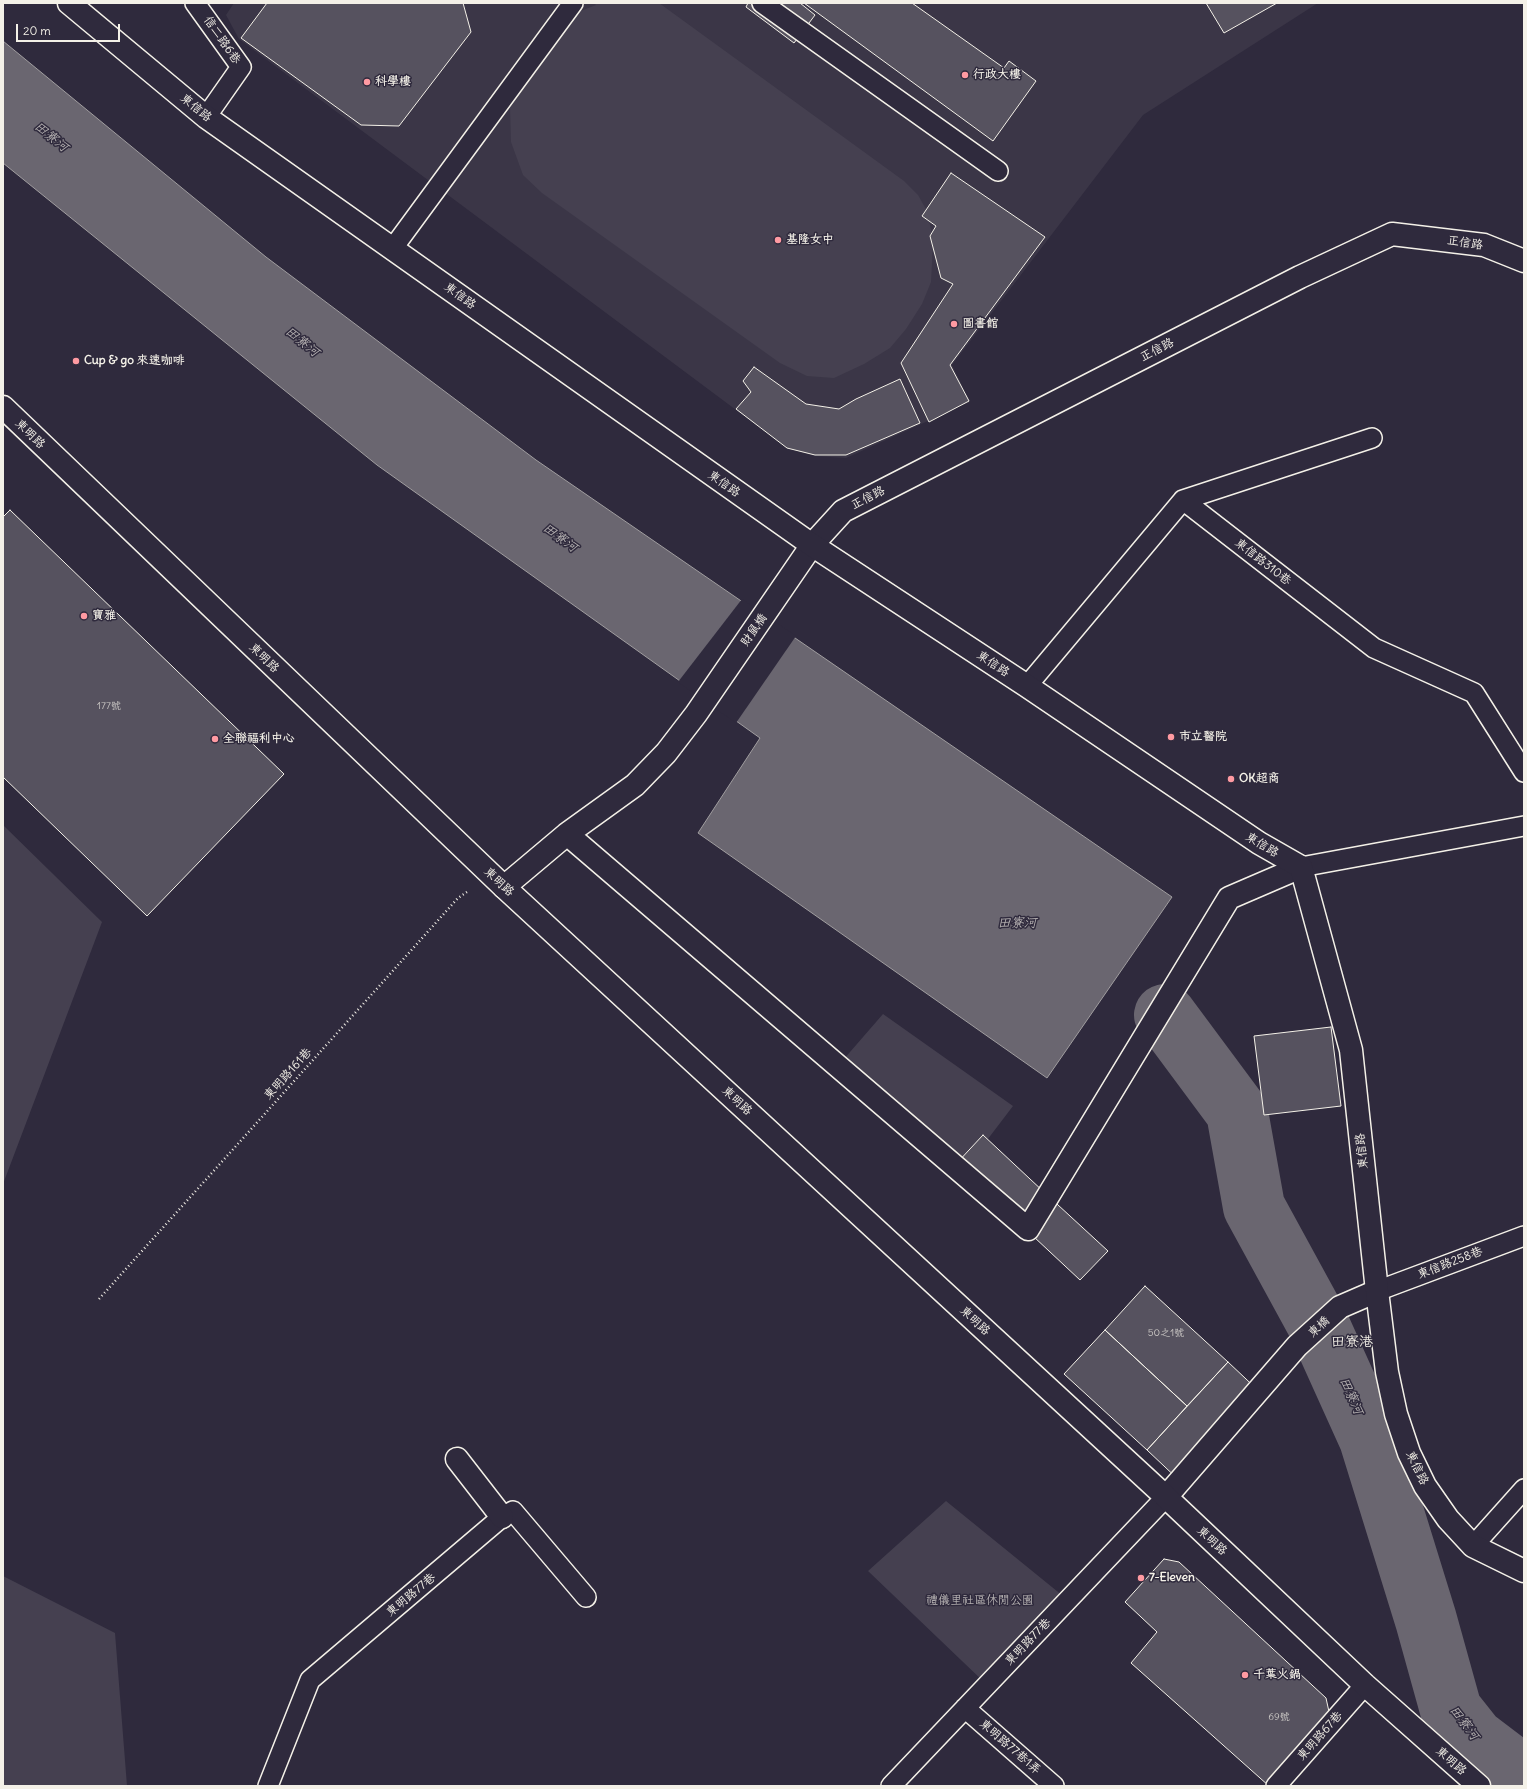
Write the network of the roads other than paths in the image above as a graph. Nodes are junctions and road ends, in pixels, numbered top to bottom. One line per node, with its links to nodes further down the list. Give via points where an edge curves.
1 (69, 3): 5 (street, 東信路)
2 (195, 3): 5 (lane, 信二路6巷, via 241,67)
3 (573, 3): 7 (lane)
4 (762, 3): 6 (lane)
5 (206, 117): 7 (street, 東信路)
6 (998, 171)
7 (392, 248): 12 (street, 東信路)
8 (1524, 262): 12 (street, 正信路, via 1484,245 1392,234 1300,277 843,511)
9 (3, 408): 18 (street, 東明路)
10 (1372, 438): 11 (lane)
11 (1183, 500): 13 (lane); 14 (lane, 東信路310巷, via 1374,648 1474,693)
12 (812, 545): 13 (street, 東信路); 16 (street, 財鼠橋, via 696,714 666,752 635,785)
13 (1027, 686): 17 (street, 東信路, via 1258,843)
14 (1524, 772)
15 (1524, 826): 17 (lane)
16 (567, 834): 17 (street, via 1028,1229 1229,898); 18 (street, 財鼠橋)
17 (1301, 867): 20 (street, 東信路, via 1351,1050)
18 (504, 887): 23 (street, 東明路)
19 (1524, 1236): 20 (lane, 東信路258巷)
20 (1377, 1291): 23 (street, 東橋, via 1340,1307 1298,1346); 25 (street, 東信路, via 1387,1372 1396,1414 1409,1453 1425,1486 1448,1519)
21 (457, 1459): 24 (street)
22 (1524, 1489): 25 (lane)
23 (1166, 1497): 28 (street, 東明路); 29 (lane, 東明路77巷)
24 (502, 1517): 27 (lane, via 512,1511); 30 (lane, 東明路77巷, via 310,1680)
25 (1473, 1546): 26 (street, 東信路)
26 (1524, 1571)
27 (586, 1597)
28 (1365, 1685): 33 (lane, 東明路67巷); 34 (street, 東明路)
29 (965, 1708): 31 (lane, 東明路77巷); 32 (lane, 東明路77巷1弄)
30 (268, 1786)
31 (890, 1786)
32 (1054, 1786)
33 (1276, 1786)
34 (1479, 1786)

